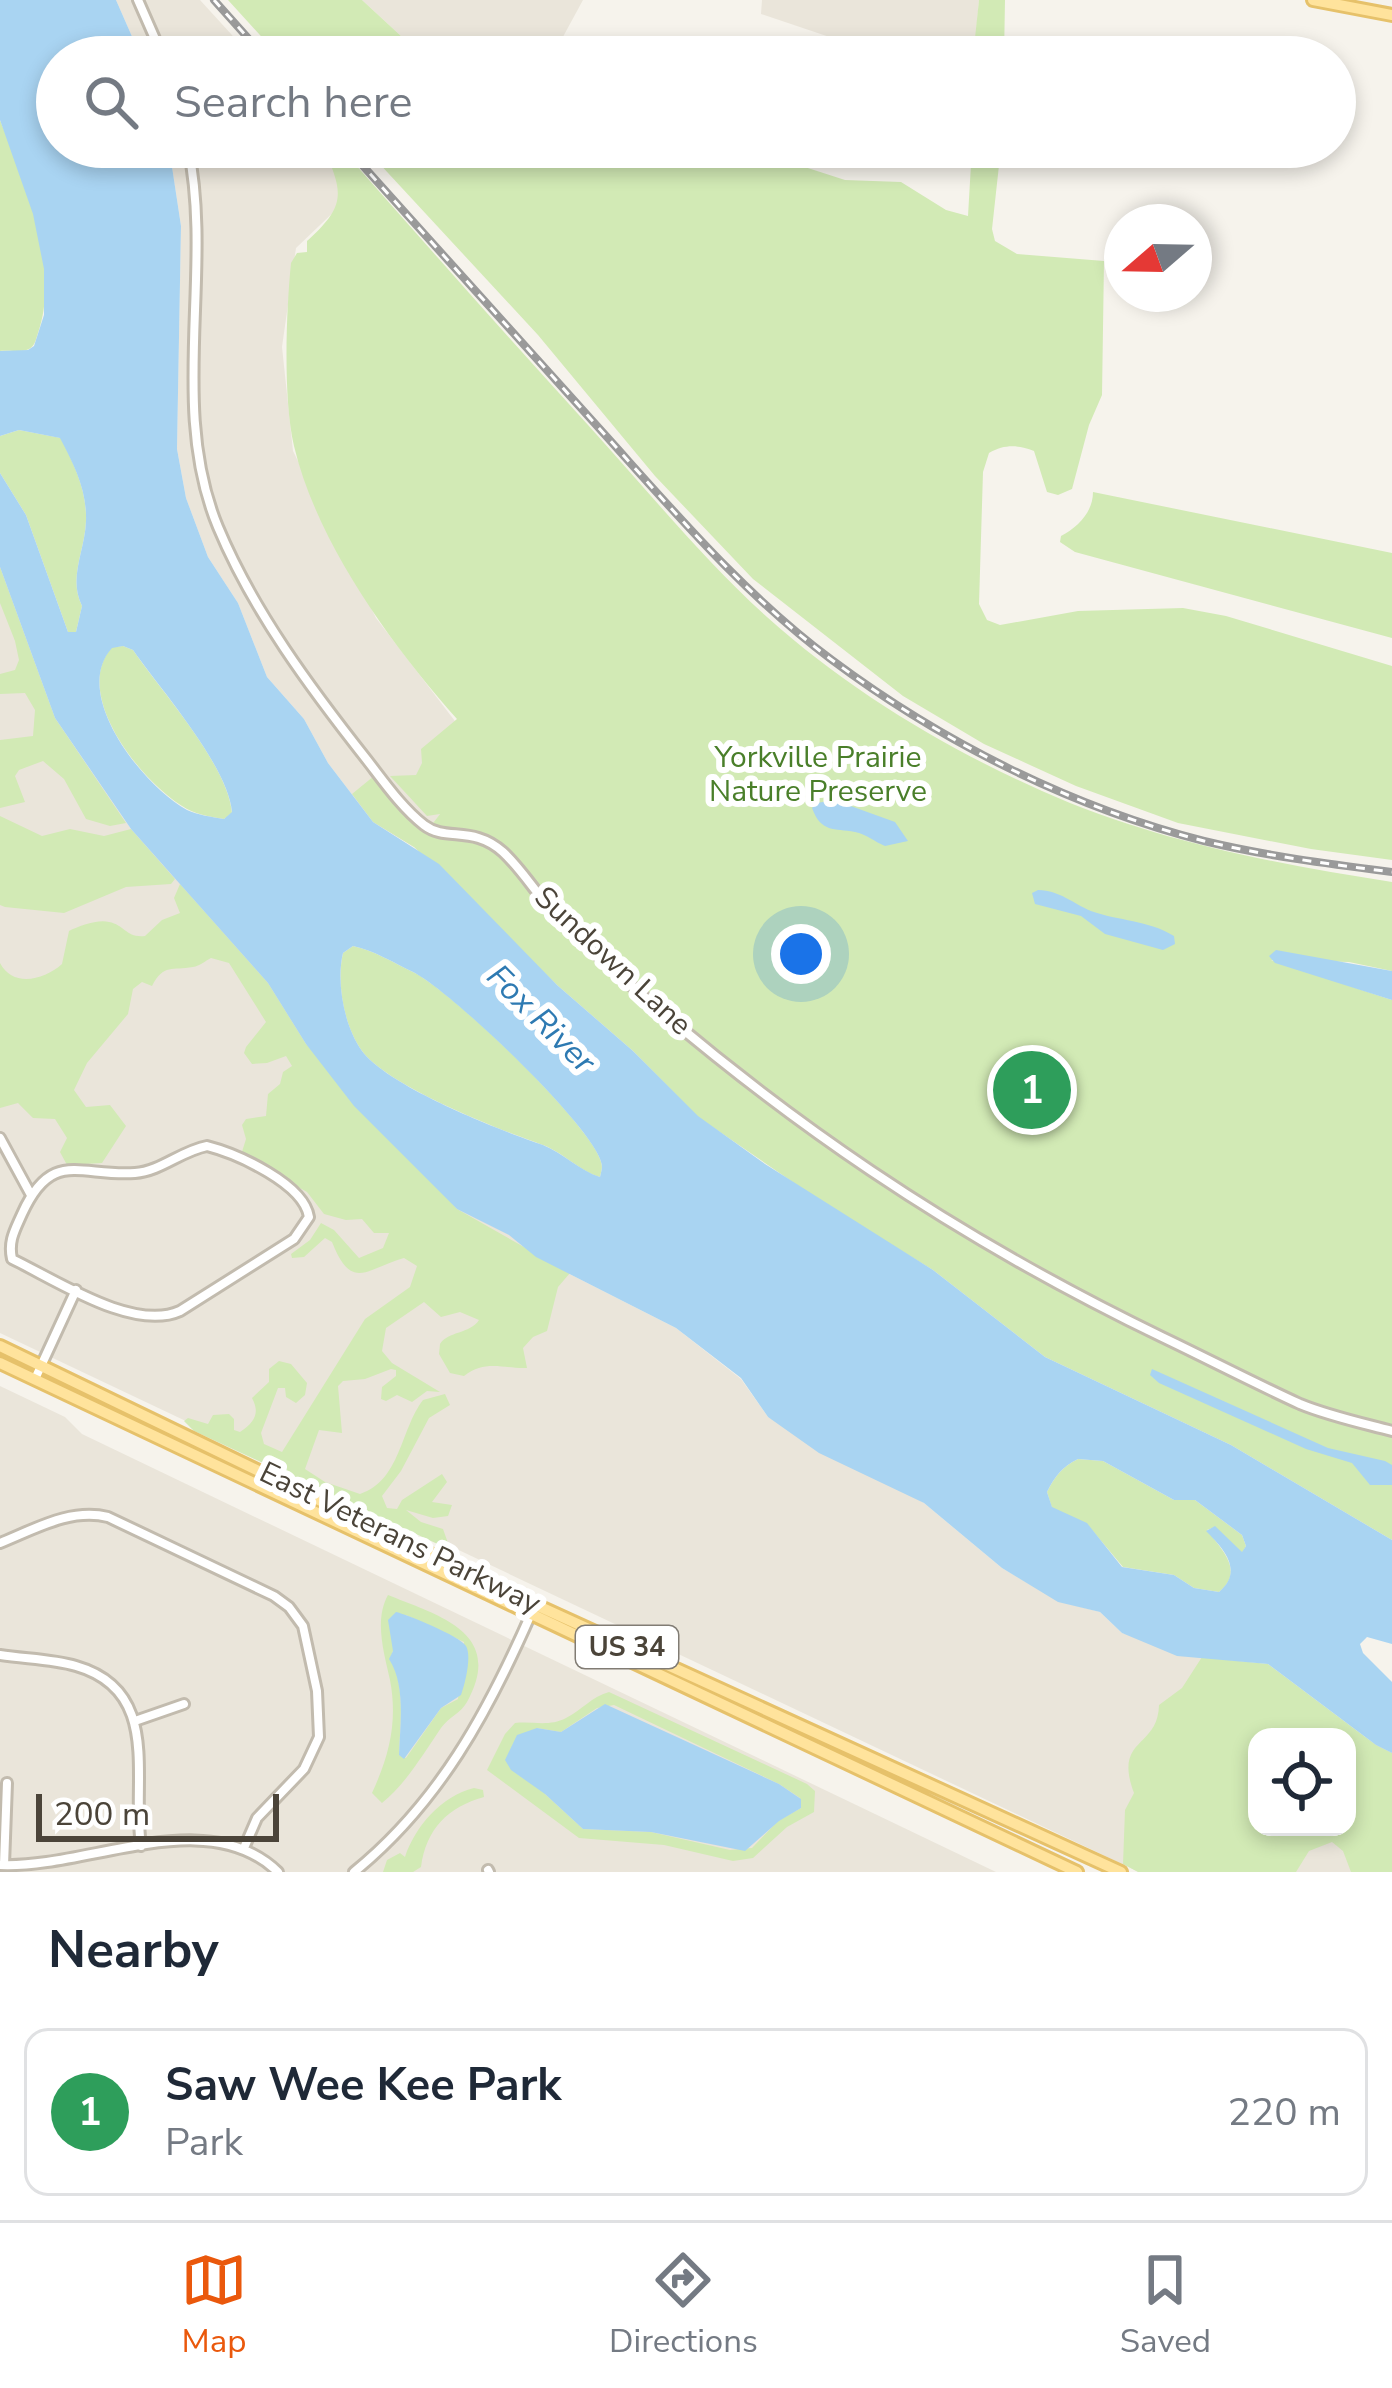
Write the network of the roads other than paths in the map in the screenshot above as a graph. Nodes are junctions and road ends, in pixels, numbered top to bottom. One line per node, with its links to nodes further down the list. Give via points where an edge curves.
1 (138, 0): 4 (street)
2 (1312, 0): 3 (main road)
3 (1392, 15)
4 (154, 36)
5 (192, 168): 13 (street, Sundown Lane, via 194,405 211,506 294,661 404,804 429,829 496,846 568,928 650,1001 906,1197 1069,1292 1284,1396)
6 (0, 1138): 7 (street)
7 (31, 1196): 8 (street, via 9,1243 12,1259); 8 (street, via 50,1174 71,1167 136,1173 207,1146 288,1185 307,1206 294,1239 165,1318 134,1316)
8 (76, 1290): 11 (street)
9 (0, 1346): 11 (main road, US 34)
10 (0, 1363): 12 (main road, US 34)
11 (41, 1366): 12 (street); 15 (main road, East Veterans Parkway / US 34)
12 (35, 1379): 15 (main road, East Veterans Parkway / US 34)
13 (1392, 1431)
14 (0, 1543): 21 (street, via 94,1514 274,1596 297,1616 310,1643 319,1738)
15 (533, 1610): 23 (main road, East Veterans Parkway / US 34); 25 (street, via 463,1754); 26 (main road, East Veterans Parkway / US 34)
16 (0, 1655): 18 (street, via 91,1671 117,1690)
17 (184, 1704): 18 (street)
18 (135, 1720): 20 (street)
19 (7, 1783): 22 (street)
20 (141, 1846): 21 (street, via 190,1839); 22 (street)
21 (244, 1848): 24 (street)
22 (2, 1865)
23 (1093, 1866): 27 (main road, East Veterans Parkway / US 34)
24 (278, 1872)
25 (354, 1872)
26 (1077, 1872)
27 (1121, 1872)

